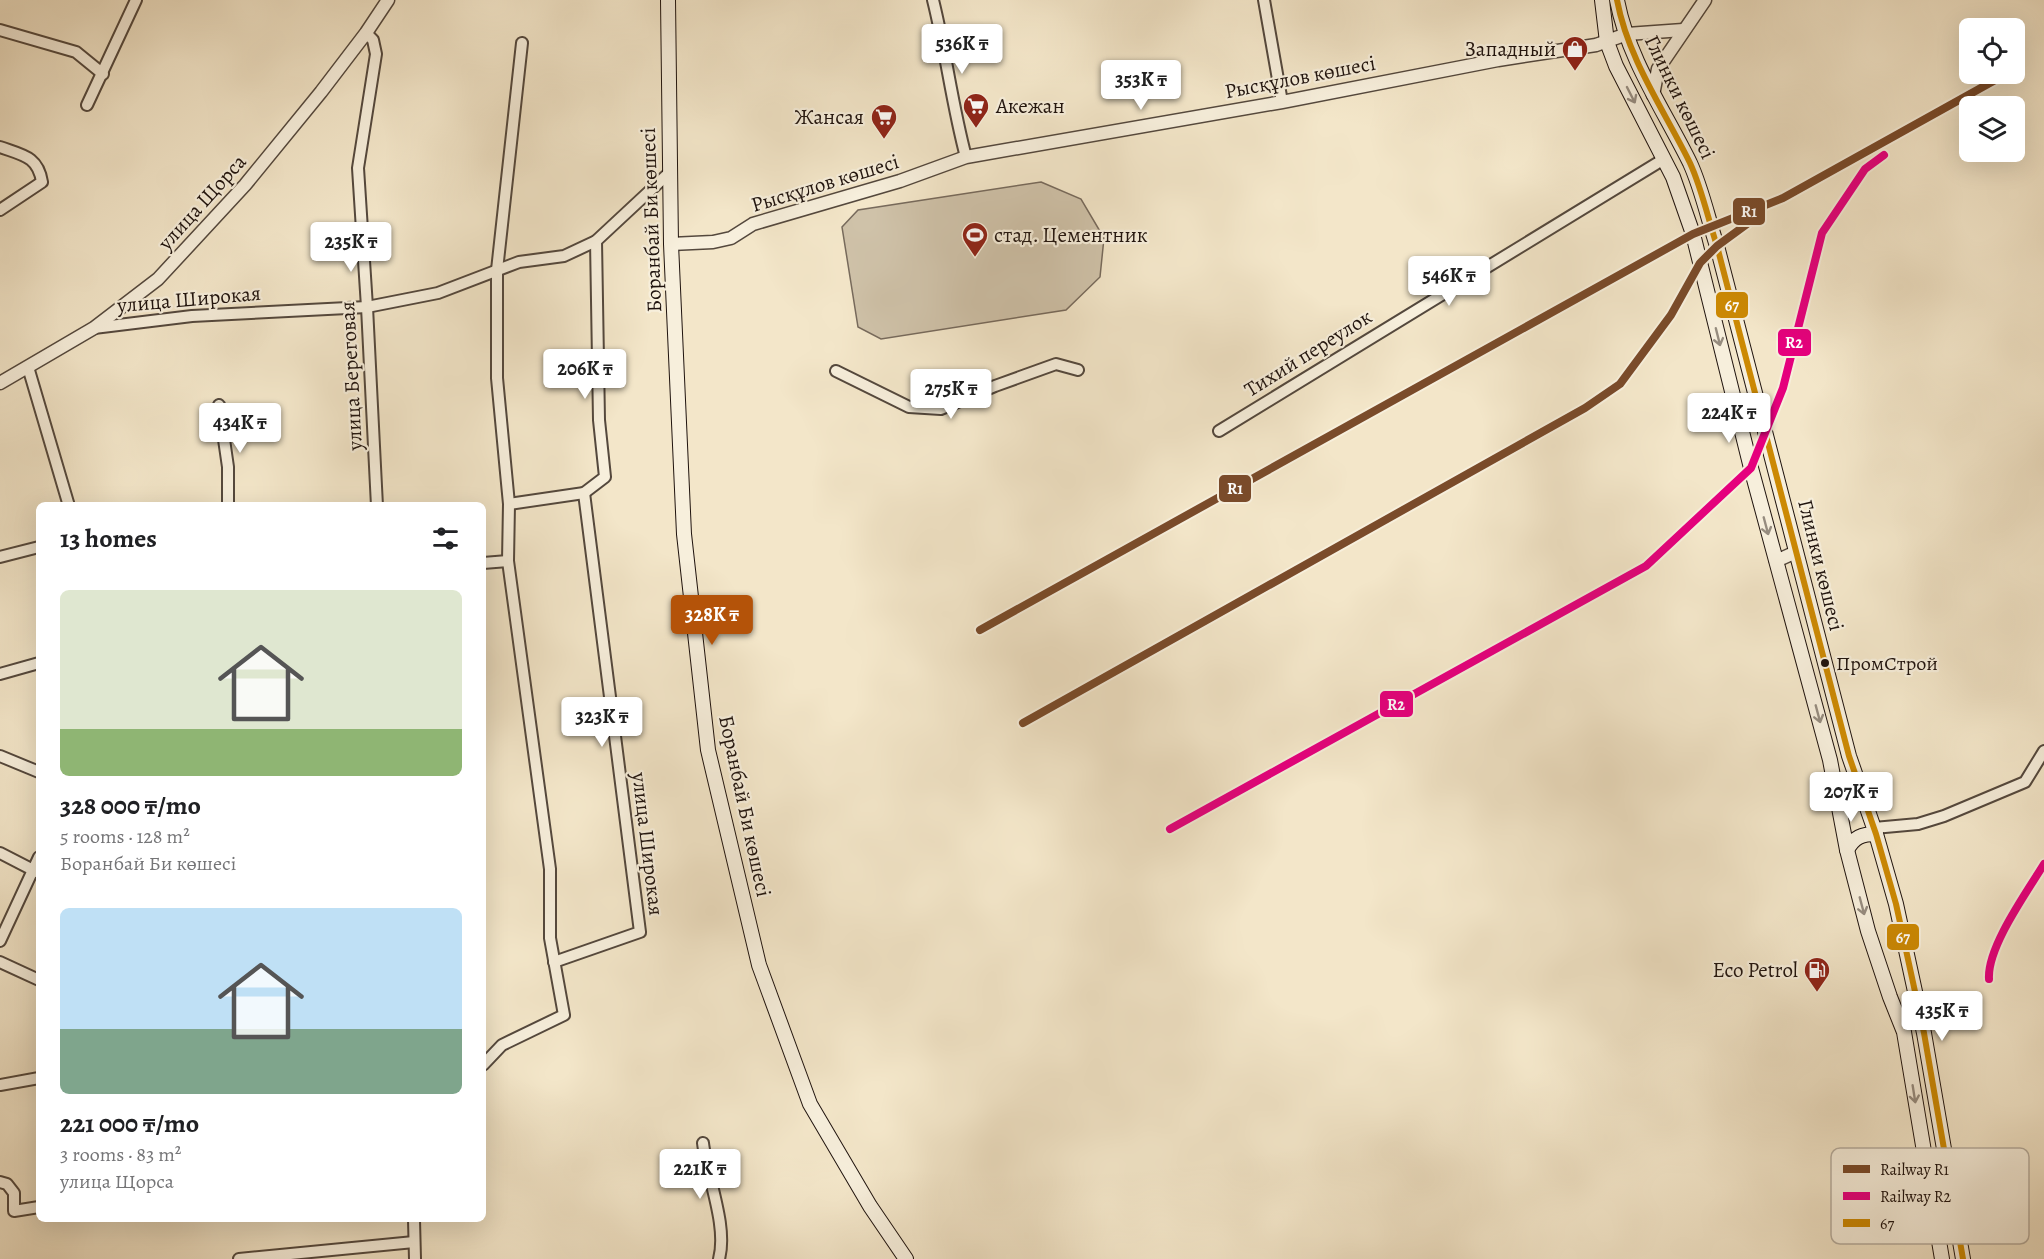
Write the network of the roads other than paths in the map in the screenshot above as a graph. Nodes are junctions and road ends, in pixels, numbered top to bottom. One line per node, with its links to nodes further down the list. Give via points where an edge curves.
1 (136, 0): 15 (street)
2 (388, 0): 11 (street, улица Щорса)
3 (668, 0): 22 (main road, Боранбай Би көшесі)
4 (933, 0): 20 (street)
5 (1264, 0): 17 (street)
6 (1602, 0): 13 (main road, Глинки көшесі)
7 (1617, 0): 12 (main road, Глинки көшесі)
8 (1705, 0): 10 (street)
9 (0, 30): 15 (street, via 76,52)
10 (1683, 30): 12 (street, Рысқұлов көшесі); 16 (street, via 1658,69)
11 (366, 33): 29 (street, улица Береговая, via 373,40 376,54 358,168); 30 (street, улица Щорса, via 245,185 179,258)
12 (1627, 34): 13 (street, Рысқұлов көшесі); 16 (main road, Глинки көшесі)
13 (1606, 42): 17 (street, Рысқұлов көшесі); 21 (main road, Глинки көшесі, one-way to 21)
14 (522, 43): 28 (street)
15 (103, 74): 18 (street)
16 (1653, 95): 23 (main road, Глинки көшесі)
17 (1282, 102): 20 (street, Рысқұлов көшесі)
18 (87, 105)
19 (0, 147): 25 (street, via 28,157 40,171 42,182)
20 (966, 157): 27 (street, Рысқұлов көшесі, via 900,181 753,224 730,238)
21 (1664, 159): 24 (main road, Глинки көшесі); 36 (street, Тихий переулок)
22 (669, 173): 26 (street, улица Широкая); 27 (main road, Боранбай Би көшесі)
23 (1694, 175): 24 (street); 43 (main road, Глинки көшесі, via 1717,246)
24 (1676, 184): 46 (main road, Глинки көшесі, one-way to 46, via 1698,254)
25 (0, 210)
26 (596, 241): 28 (street, улица Широкая, via 564,256 519,262); 37 (street, via 599,420 604,477)
27 (671, 244): 78 (main road, Боранбай Би көшесі, via 684,534 708,750 759,965 810,1104)
28 (497, 270): 29 (street, улица Широкая, via 438,293); 41 (street, via 497,378)
29 (368, 307): 30 (street, улица Широкая, via 192,316); 40 (street, улица Береговая)
30 (94, 328): 31 (street, улица Щорса)
31 (28, 367): 34 (street, улица Щорса); 38 (street)
32 (836, 370): 33 (street, via 909,407 941,409 1056,364)
33 (1078, 370)
34 (0, 383)
35 (219, 405): 39 (street, via 228,467)
36 (1219, 431)
37 (584, 493): 41 (street); 59 (street, улица Широкая, via 640,932)
38 (68, 502)
39 (228, 502)
40 (377, 502)
41 (509, 504): 45 (street)
42 (36, 548): 44 (street)
43 (1796, 552): 46 (street); 53 (main road, Глинки көшесі, via 1849,756)
44 (0, 557)
45 (508, 561): 47 (street); 59 (street, via 550,869)
46 (1776, 561): 54 (main road, Глинки көшесі, one-way to 54, via 1830,760)
47 (486, 564)
48 (36, 664): 49 (street)
49 (0, 674)
50 (2044, 751): 53 (street, via 2025,782 1944,816)
51 (0, 756): 52 (street)
52 (36, 771)
53 (1875, 831): 54 (main road, via 1859,837); 60 (main road, Глинки көшесі, via 1896,904)
54 (1847, 850): 61 (main road, Глинки көшесі, one-way to 61)
55 (0, 853): 56 (street)
56 (36, 872): 57 (street)
57 (0, 941)
58 (0, 962): 62 (street)
59 (554, 962): 63 (street, via 564,1015 502,1045)
60 (1909, 970): 61 (main road, via 1894,976); 68 (main road, Глинки көшесі)
61 (1881, 972): 67 (main road, Глинки көшесі, one-way to 67, via 1904,1032)
62 (36, 979)
63 (486, 1062)
64 (36, 1078): 65 (street)
65 (0, 1084)
66 (703, 1143): 77 (street, via 719,1216)
67 (1923, 1148)
68 (1944, 1148)
69 (0, 1182): 70 (street, via 14,1193 14,1211)
70 (36, 1207)
71 (414, 1222): 72 (street)
72 (414, 1242): 75 (street); 76 (street)
73 (1939, 1244): 79 (main road, Глинки көшесі, one-way to 79)
74 (1960, 1244): 80 (main road, Глинки көшесі)
75 (239, 1259)
76 (415, 1259)
77 (719, 1259)
78 (906, 1259)
79 (1942, 1259)
80 (1963, 1259)

